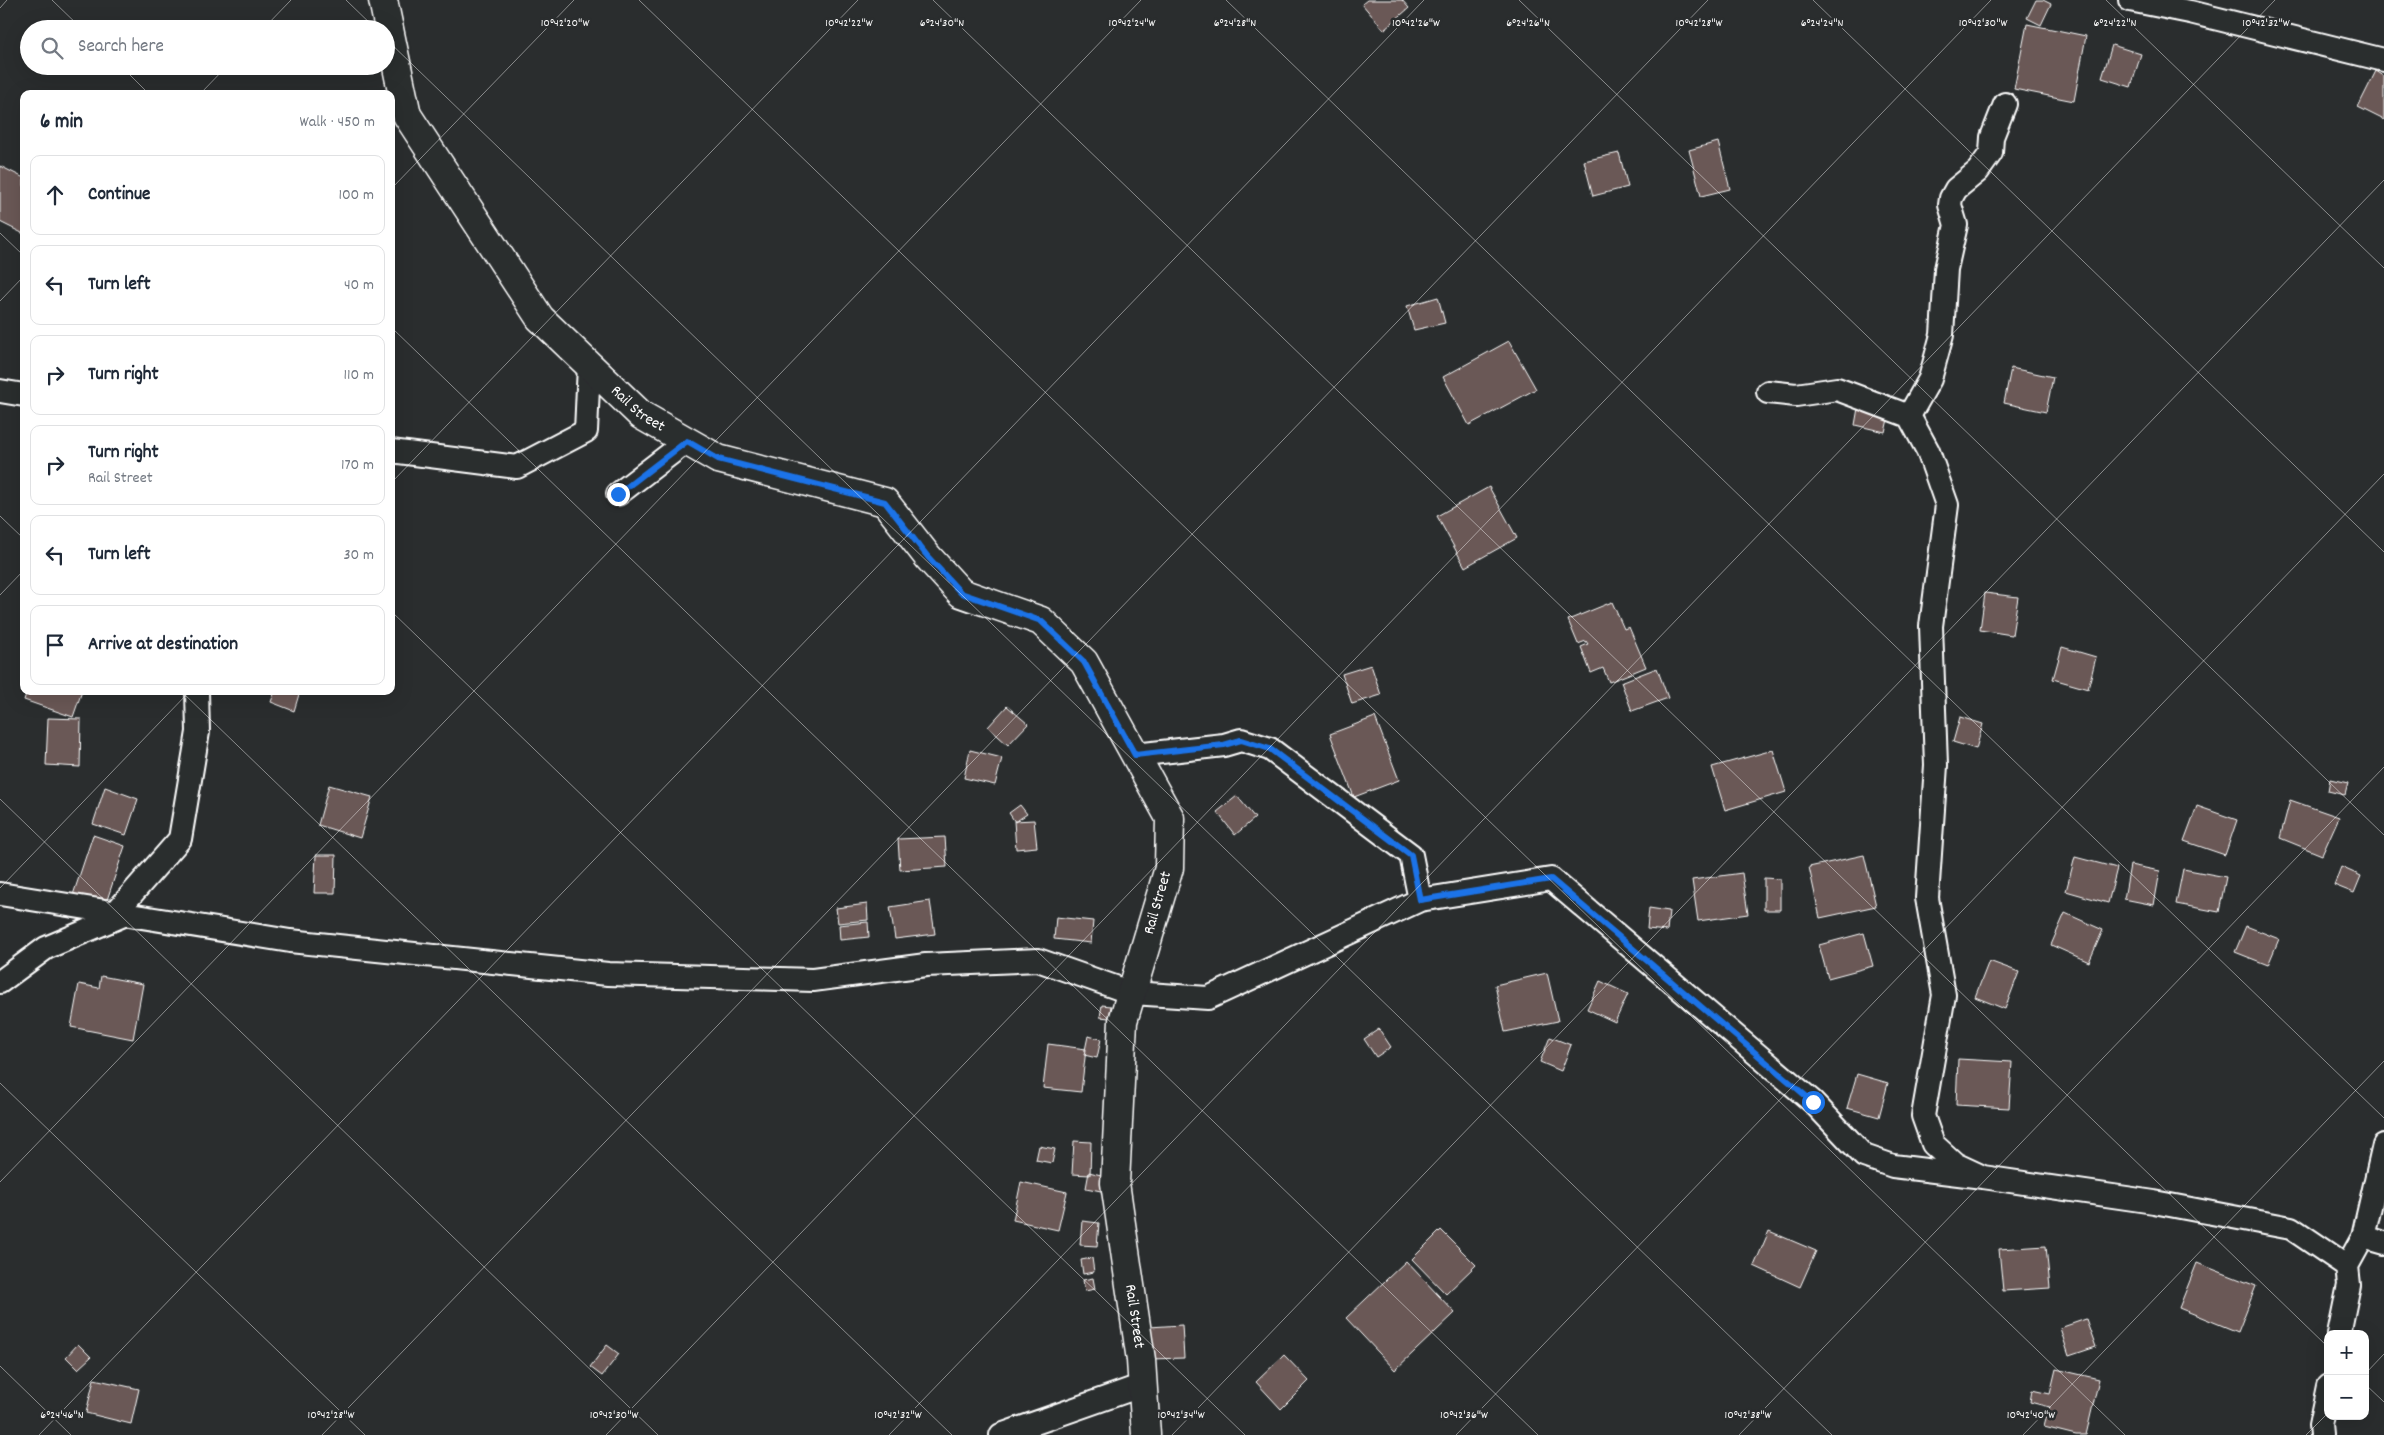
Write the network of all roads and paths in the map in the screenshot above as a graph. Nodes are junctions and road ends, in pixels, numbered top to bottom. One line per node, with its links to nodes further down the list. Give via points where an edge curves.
1 (384, 0): 3 (street, Rail Street)
2 (2130, 0): 5 (street)
3 (388, 20)
4 (395, 55): 7 (street, Rail Street, via 407,115 540,318)
5 (2384, 60)
6 (2005, 104): 11 (street, via 1992,137 1991,153 1951,198 1956,225 1946,269 1942,335 1930,379)
7 (589, 366): 12 (street, Rail Street, via 641,415); 13 (street, via 586,431 517,467)
8 (0, 391): 10 (street)
9 (1768, 392): 11 (street, via 1796,395 1837,389)
10 (20, 394)
11 (1909, 416): 23 (street, via 1928,451 1947,505 1931,626 1936,765 1927,898 1944,996 1923,1116 1933,1144 1955,1164)
12 (687, 441): 14 (street); 16 (street, Rail Street, via 718,459 885,502 961,593 1041,621 1084,662)
13 (395, 452)
14 (618, 494)
15 (197, 695): 19 (street, via 198,732 180,839)
16 (1135, 755): 18 (street, via 1224,745 1241,740 1270,749 1411,855); 21 (street, Rail Street, via 1170,818 1169,868)
17 (0, 894): 19 (street)
18 (1420, 900): 21 (street, via 1208,998); 23 (street, via 1551,879 1813,1102 1864,1156 1893,1166)
19 (121, 913): 20 (street, via 46,948); 21 (street, via 290,941 608,974 813,980 926,965 1038,960)
20 (0, 982)
21 (1132, 993): 28 (street, Rail Street, via 1123,1020 1115,1183)
22 (2384, 1145): 24 (street)
23 (1982, 1178): 26 (street, via 2154,1202 2291,1228)
24 (2363, 1236): 25 (street); 26 (street)
25 (2384, 1243)
26 (2347, 1266): 27 (street, via 2349,1285)
27 (2340, 1330)
28 (1143, 1385): 30 (street); 31 (street, Rail Street)
29 (2324, 1406): 32 (street)
30 (1001, 1435)
31 (1146, 1435)
32 (2321, 1435)

